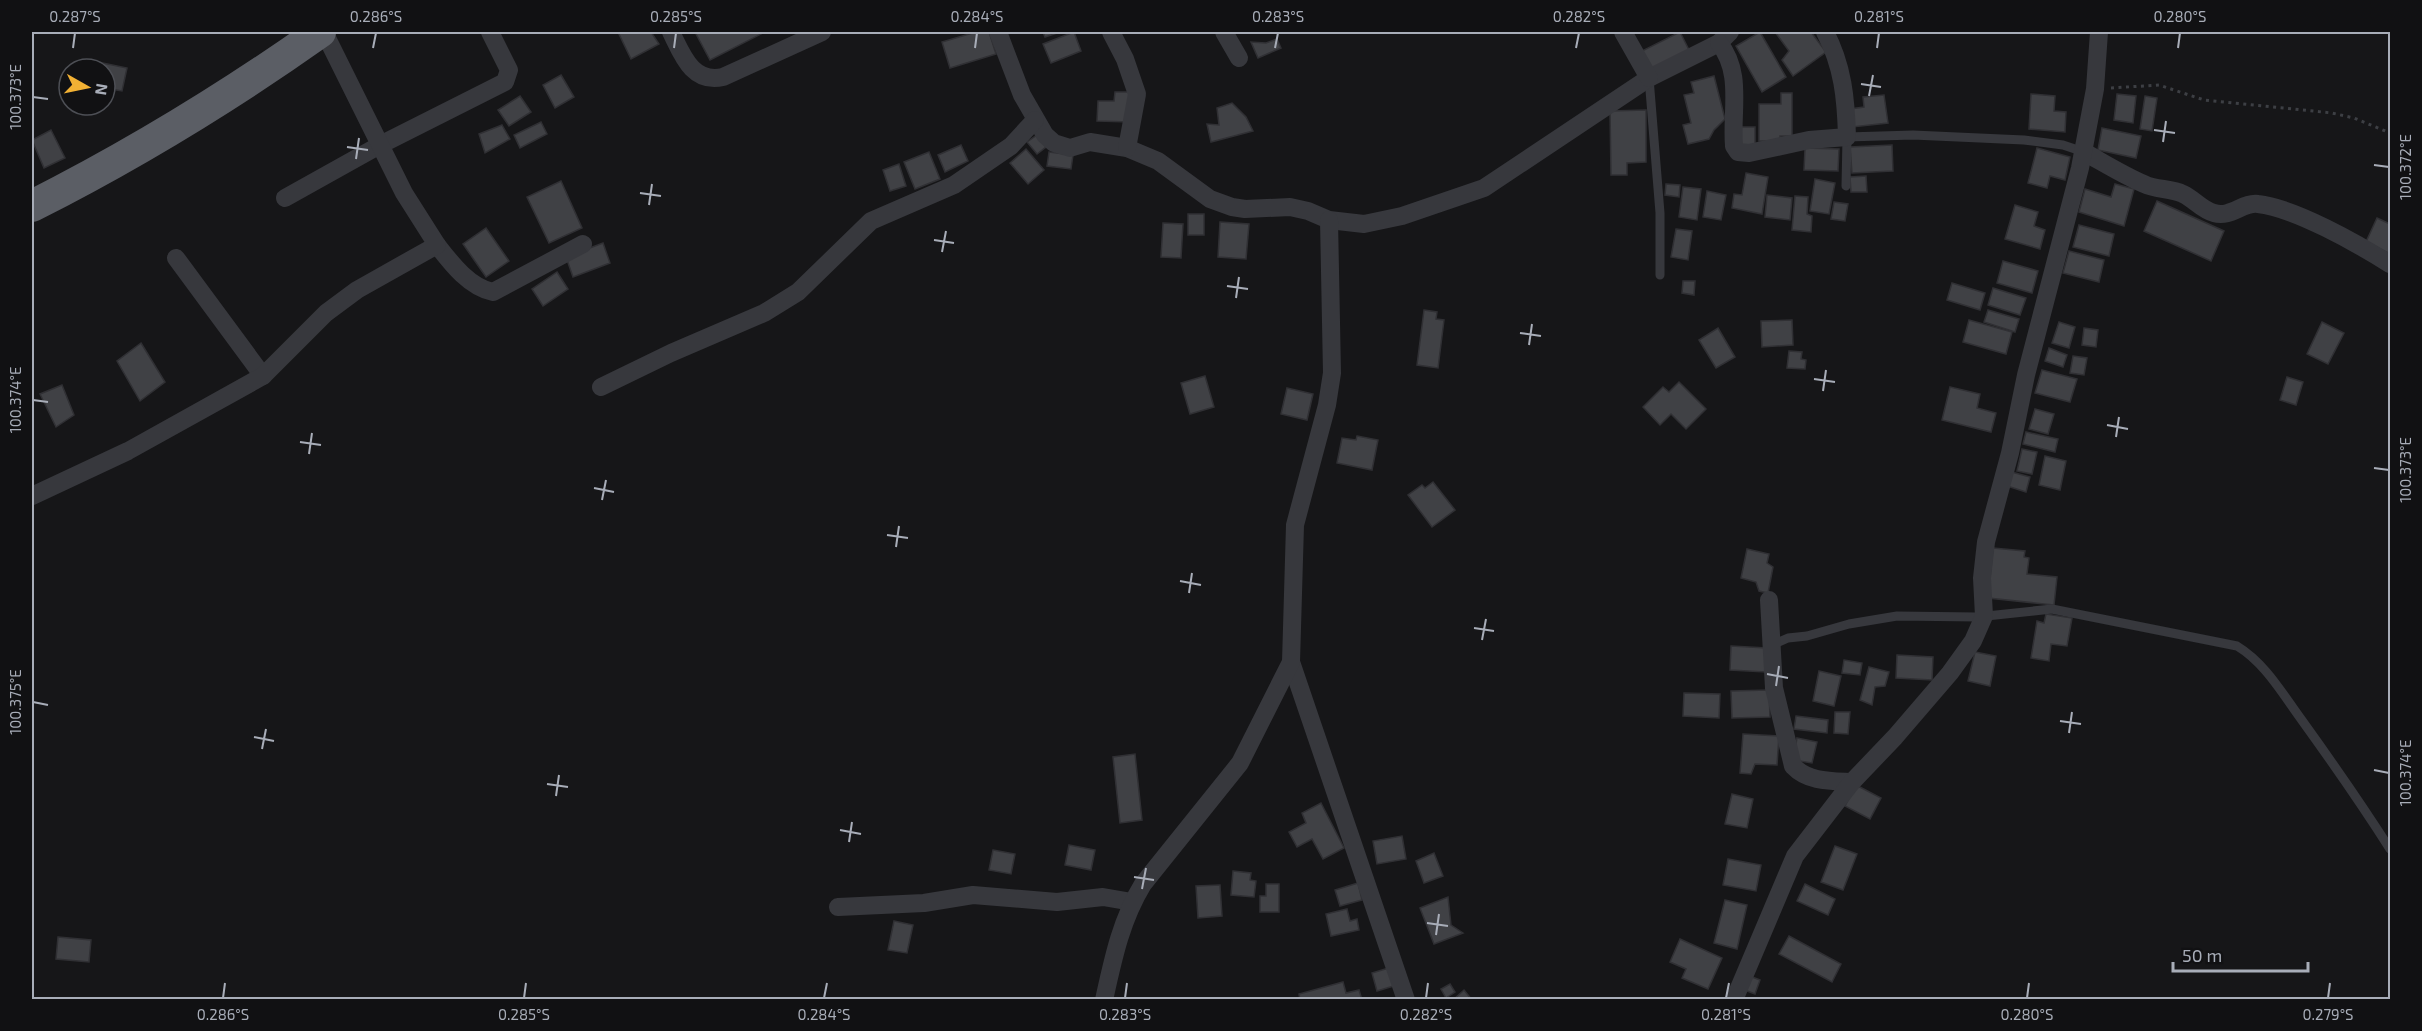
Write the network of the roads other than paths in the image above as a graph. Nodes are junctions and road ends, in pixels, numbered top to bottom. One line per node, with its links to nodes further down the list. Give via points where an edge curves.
1 (322, 32): 16 (street); 21 (highway, via 112,164)
2 (490, 32): 16 (street, via 507,65 505,82)
3 (670, 32): 4 (street, via 689,67 710,79 723,77)
4 (822, 32)
5 (998, 32): 14 (street)
6 (1112, 32): 17 (street, via 1137,94)
7 (1224, 32): 12 (street)
8 (1623, 32): 13 (street)
9 (1825, 32): 15 (street, via 1840,63)
10 (2099, 32): 18 (street, via 2095,89)
11 (1724, 37): 13 (street); 15 (street, via 1734,75 1735,150 1742,154 1809,140)
12 (1239, 58)
13 (1649, 78): 22 (street, via 1484,188 1382,221 1364,224); 27 (lane, via 1660,213)
14 (1035, 120): 17 (street, via 1049,139 1063,147 1090,142); 29 (street, via 1011,146 954,185 871,220 798,292 764,313)
15 (1847, 137): 18 (lane, via 1913,135 2024,140); 19 (lane)
16 (381, 145): 20 (street); 24 (street, via 404,193)
17 (1127, 148): 22 (street, via 1158,161 1219,203 1245,209 1290,207)
18 (2084, 152): 26 (street, via 2145,185 2186,195 2215,213 2228,214 2250,204 2286,211); 32 (street, via 1986,542 1982,578)
19 (1846, 186)
20 (285, 198)
21 (32, 206)
22 (1329, 220): 34 (street, via 1332,373 1296,525)
23 (583, 244): 24 (street, via 493,291 462,273)
24 (437, 245): 28 (street, via 357,290 301,336)
25 (176, 258): 28 (street)
26 (2391, 264)
27 (1660, 275)
28 (263, 376): 30 (street, via 128,451)
29 (601, 387)
30 (32, 496)
31 (1769, 600): 33 (street)
32 (1984, 616): 33 (lane, via 1880,618); 35 (street, via 1973,641 1950,673); 36 (lane, via 2052,609 2237,646 2275,681)
33 (1772, 645): 35 (street, via 1774,688 1793,766 1814,779)
34 (1291, 662): 37 (street, via 1240,763); 40 (street)
35 (1852, 782): 41 (street, via 1795,856)
36 (2391, 849)
37 (1132, 902): 38 (street, via 1103,897 1057,902 973,894 924,903); 39 (street, via 1122,925)
38 (837, 907)
39 (1104, 999)
40 (1406, 999)
41 (1734, 999)

